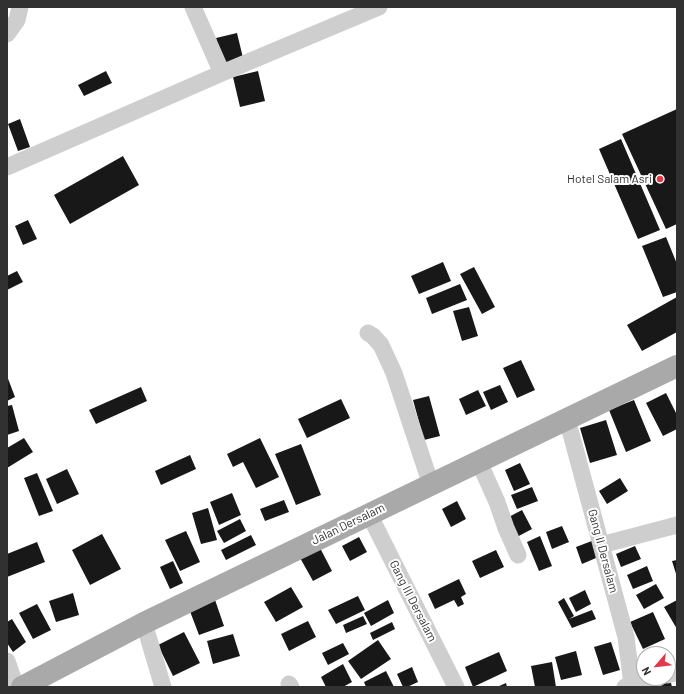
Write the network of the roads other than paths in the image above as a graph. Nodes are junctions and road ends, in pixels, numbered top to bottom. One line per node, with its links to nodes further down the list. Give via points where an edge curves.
1 (20, 7): 4 (street, via 17,20)
2 (193, 7): 5 (street)
3 (379, 7): 5 (street)
4 (7, 34)
5 (222, 73): 6 (street)
6 (7, 167)
7 (368, 333): 11 (street, via 381,344 394,373)
8 (677, 366): 9 (main road, Jalan Dersalam)
9 (568, 419): 10 (main road, Jalan Dersalam); 14 (street, Gang II Dersalam)
10 (479, 462): 11 (main road, Jalan Dersalam); 15 (street)
11 (431, 485): 12 (main road, Jalan Dersalam)
12 (370, 514): 16 (main road, Jalan Dersalam); 22 (street, Gang III Dersalam)
13 (677, 525): 14 (street)
14 (602, 545): 18 (street, Gang II Dersalam, via 626,637)
15 (518, 554)
16 (144, 623): 20 (main road, Jalan Dersalam); 21 (street)
17 (7, 661): 19 (street)
18 (629, 686)
19 (16, 687)
20 (22, 687)
21 (163, 687)
22 (456, 687)

